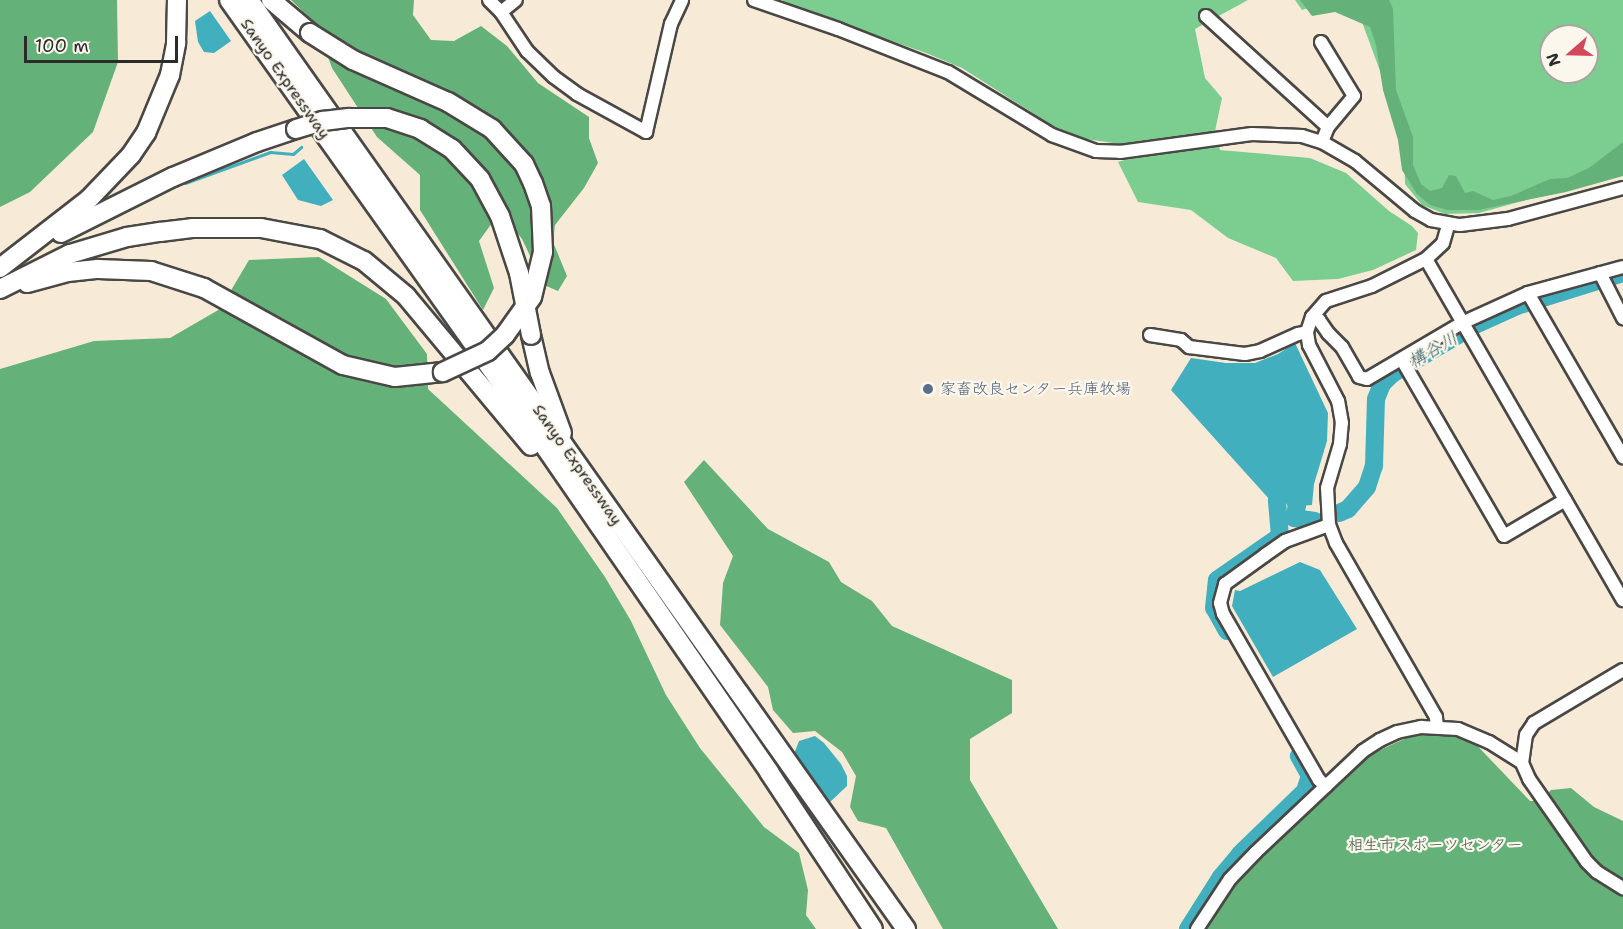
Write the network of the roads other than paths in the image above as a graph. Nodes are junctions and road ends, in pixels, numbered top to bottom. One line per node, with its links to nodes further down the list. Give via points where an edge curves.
1 (177, 0): 18 (highway, via 176,43 170,75 147,133 89,199)
2 (229, 0): 33 (highway, Sanyo Expressway)
3 (249, 0): 29 (highway, Sanyo Expressway)
4 (271, 0): 21 (highway, bridge, via 310,33 353,60 448,102 492,129 524,164 541,206 543,252 532,297 505,335 488,351 443,372 395,377 343,365 204,288 151,271 68,272)
5 (489, 0): 9 (street)
6 (516, 0): 9 (street)
7 (682, 0): 9 (street, via 671,24 646,132 554,77 527,51)
8 (754, 0): 13 (street, via 948,72 1052,135 1082,147 1120,152 1275,133)
9 (501, 12)
10 (1206, 16): 12 (street)
11 (1321, 42): 12 (street, via 1354,96)
12 (1328, 127): 13 (street)
13 (1322, 142): 15 (street, via 1355,161 1415,211)
14 (1622, 190): 15 (street, via 1480,225)
15 (1448, 225): 16 (street, via 1443,243)
16 (1426, 259): 23 (street, via 1372,286 1326,301); 25 (street)
17 (1623, 267): 19 (street)
18 (0, 268): 29 (highway, bridge, via 144,191 247,145 323,121 387,118 420,129 452,149 480,179 500,216 519,273 540,373)
19 (1601, 278): 22 (street); 24 (street)
20 (0, 289): 33 (highway, via 70,254 160,232 261,228 330,243 364,261 406,296)
21 (0, 295)
22 (1531, 298): 25 (street); 30 (street)
23 (1312, 317): 26 (street); 28 (street, via 1342,347 1359,377 1367,379)
24 (1623, 318)
25 (1465, 329): 28 (street); 31 (street)
26 (1307, 332): 27 (street, via 1245,354 1197,349 1181,340); 32 (street, via 1309,345 1338,401 1342,423 1328,488)
27 (1150, 335)
28 (1405, 364): 31 (street, via 1504,536)
29 (567, 451): 42 (highway, Sanyo Expressway)
30 (1623, 457)
31 (1565, 500): 34 (street)
32 (1329, 525): 37 (street, via 1436,717); 39 (street, via 1285,541 1265,555 1225,584 1220,603 1313,770)
33 (622, 560): 41 (highway, Sanyo Expressway)
34 (1619, 586): 35 (street)
35 (1623, 600)
36 (1623, 670): 38 (street, via 1534,723 1526,735)
37 (1437, 727): 38 (street, via 1474,735); 39 (street, via 1397,732 1380,740 1362,751)
38 (1522, 763): 40 (street, via 1587,862)
39 (1326, 786): 43 (street, via 1230,879)
40 (1623, 888)
41 (873, 929)
42 (906, 929)
43 (1197, 929)

